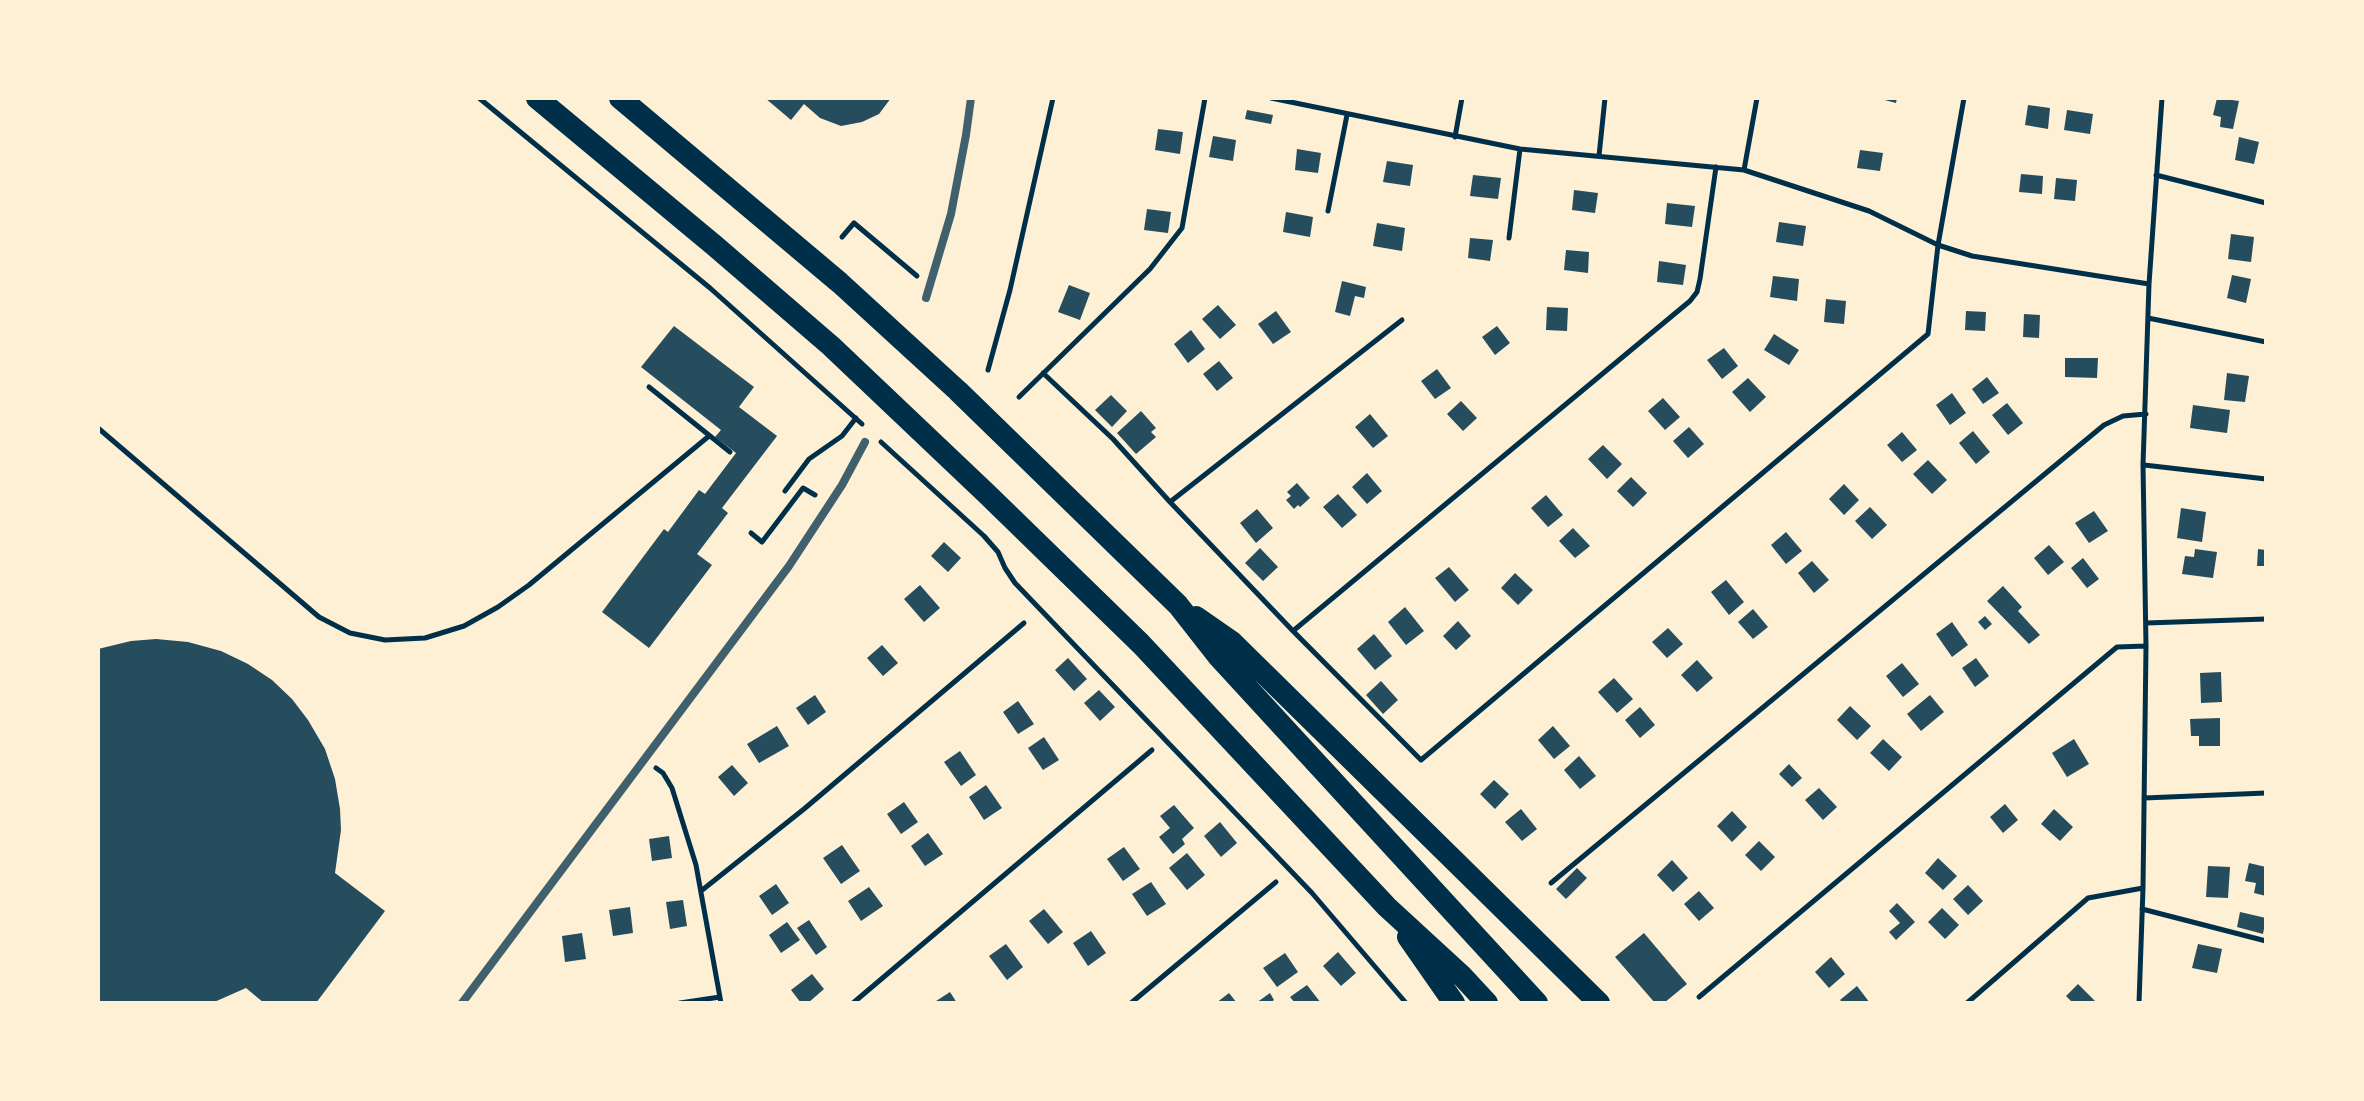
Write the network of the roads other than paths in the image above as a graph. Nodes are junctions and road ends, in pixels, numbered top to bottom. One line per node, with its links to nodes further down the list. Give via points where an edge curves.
1 (537, 98): 7 (highway, via 820,336 954,463 1141,644)
2 (620, 98): 6 (highway, via 840,283)
3 (971, 98): 4 (street, via 951,214)
4 (926, 298)
5 (865, 442): 8 (street, via 789,566)
6 (1178, 605): 11 (highway, via 1218,656); 12 (highway, via 1232,642)
7 (1387, 907): 9 (highway); 10 (highway)
8 (462, 1003)
9 (1454, 1003)
10 (1487, 1003)
11 (1537, 1003)
12 (1599, 1003)

